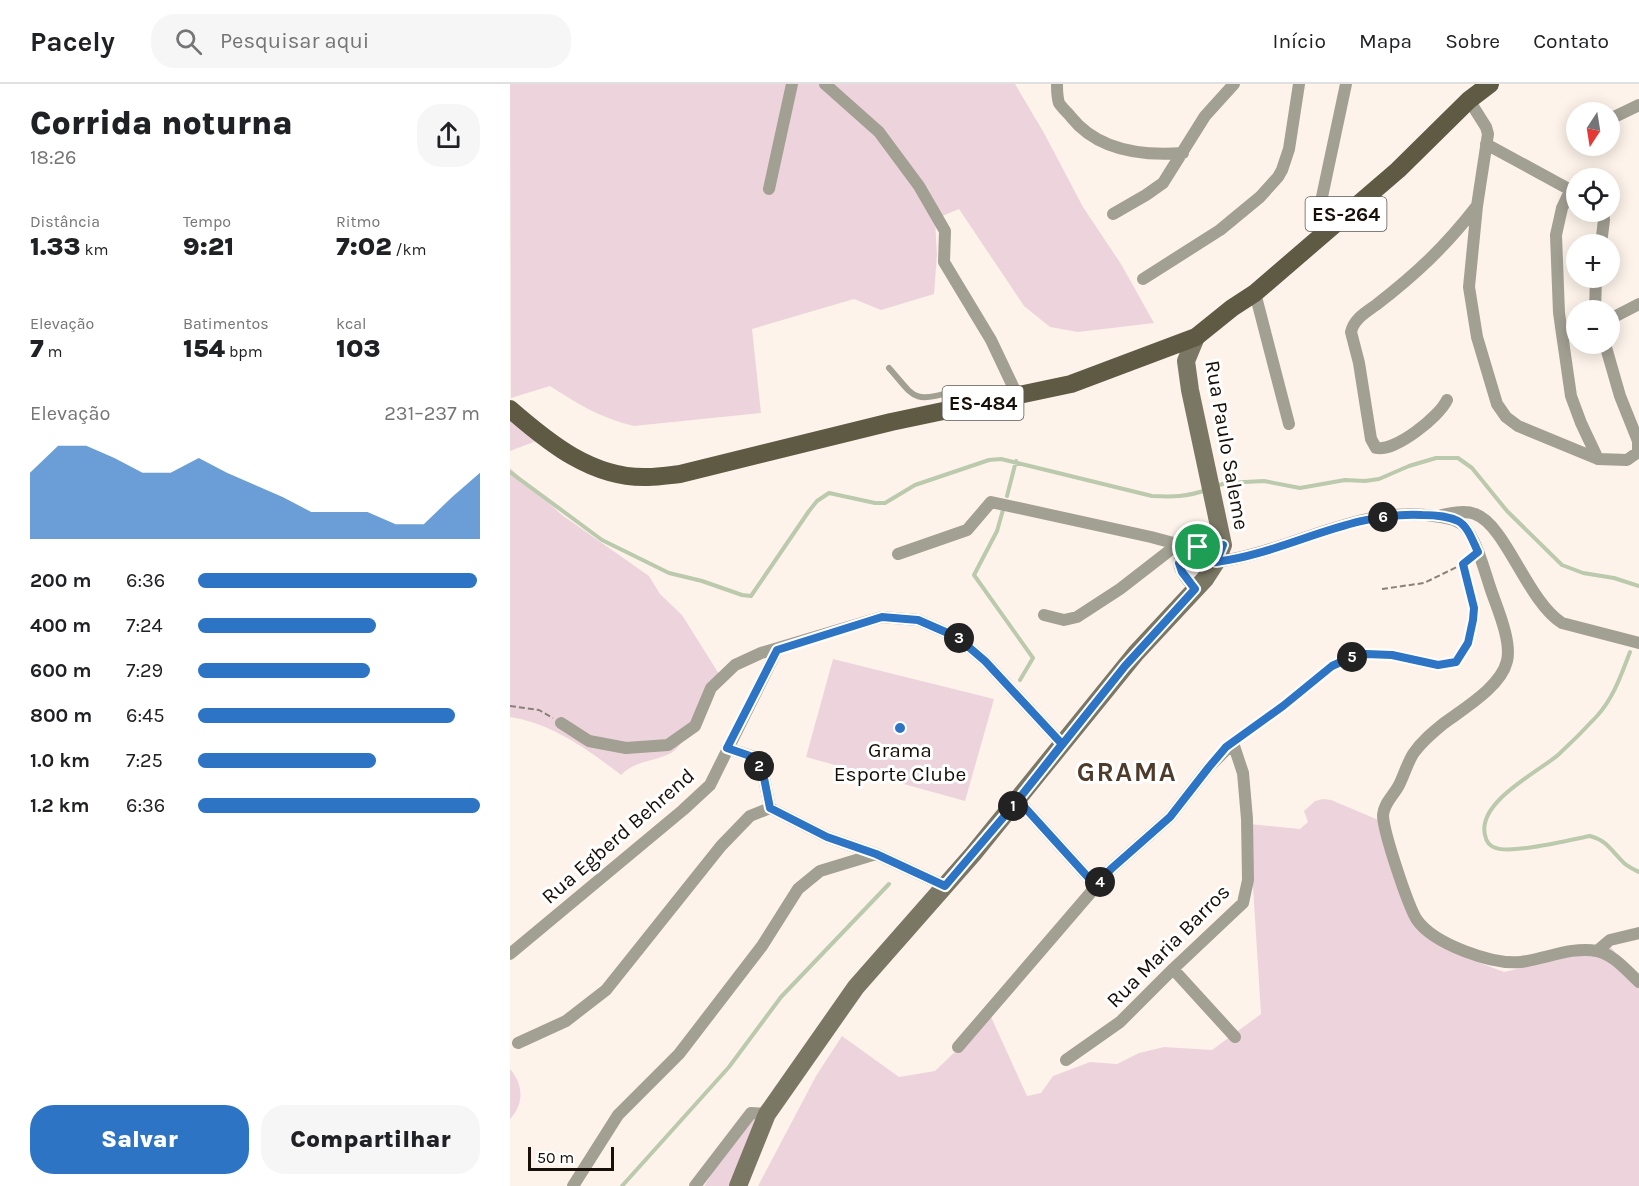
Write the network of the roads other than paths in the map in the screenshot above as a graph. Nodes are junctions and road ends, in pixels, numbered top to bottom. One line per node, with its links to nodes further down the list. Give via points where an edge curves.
1 (792, 84): 14 (street)
2 (825, 84): 26 (street, via 879,132 919,186 945,231 944,262 991,340)
3 (1057, 84): 12 (street, via 1059,103 1094,136 1117,148 1157,155)
4 (1234, 84): 12 (street, via 1205,116)
5 (1299, 84): 19 (street, via 1292,135 1278,177 1220,231)
6 (1346, 84): 18 (street, via 1319,211)
7 (1490, 84): 8 (main road, ES-264)
8 (1469, 100): 11 (street, via 1486,127); 18 (main road, ES-264, via 1398,170)
9 (1639, 105): 10 (street)
10 (1620, 114)
11 (1486, 144): 13 (street); 16 (street)
12 (1183, 153): 17 (street, via 1163,183)
13 (1566, 188)
14 (769, 189)
15 (1566, 202): 31 (street, via 1556,235 1559,313 1571,396 1581,423)
16 (1477, 206): 27 (street, via 1446,245 1358,319 1351,332 1376,448 1382,449 1413,434 1437,415); 31 (street, via 1469,295 1497,404 1518,426)
17 (1113, 214)
18 (1326, 231): 20 (main road, ES-264)
19 (1143, 279)
20 (1255, 293): 23 (main road, ES-264); 30 (street)
21 (1639, 304): 22 (street)
22 (1620, 314)
23 (1196, 337): 26 (main road, ES-484, via 1071,384); 36 (main road, Rua Paulo Saleme, via 1186,361)
24 (1608, 354): 31 (street, via 1639,448 1630,459)
25 (889, 368): 28 (lane, via 913,395 924,399 951,392 960,396)
26 (1017, 395): 28 (main road, ES-484)
27 (1447, 400)
28 (965, 406): 29 (main road, ES-484, via 680,474 646,477 588,465 566,453)
29 (510, 409)
30 (1289, 424)
31 (1604, 460)
32 (1438, 516): 36 (street, via 1392,516 1355,522 1251,556); 39 (street, via 1467,512 1487,522 1541,604 1562,623); 50 (street, via 1465,526 1478,552 1508,654 1506,665 1485,692 1422,742 1412,756 1384,809 1392,854 1414,914 1427,930 1455,948 1508,963)
33 (1178, 544): 34 (street); 35 (street, via 991,502 967,530); 38 (street, via 1077,617 1064,620)
34 (1192, 549): 36 (street); 37 (street, via 1179,563)
35 (898, 554)
36 (1220, 554): 37 (main road)
37 (1195, 589): 42 (main road, via 1136,653)
38 (1044, 615)
39 (1639, 643)
40 (777, 650): 41 (street, via 735,665 711,688 696,726 668,745 626,748 589,741); 42 (street, via 882,617 918,620 957,637 985,661); 43 (street, Rua Egberd Behrend)
41 (561, 723)
42 (1062, 744): 44 (main road)
43 (727, 748): 45 (street, via 756,758); 51 (street, Rua Egberd Behrend, via 710,784 684,810)
44 (1018, 800): 47 (main road); 48 (street)
45 (770, 808): 46 (street, via 827,837); 55 (street, via 750,816 721,846 606,990 566,1021)
46 (876, 854): 47 (street); 59 (street, via 820,871 798,889 762,946 679,1054 618,1115)
47 (945, 886): 58 (main road, via 856,987)
48 (1096, 886): 52 (street, Rua Maria Barros, via 1170,817 1233,743 1243,772 1247,819 1246,897 1239,909); 56 (street)
49 (1639, 933): 50 (street, via 1610,940)
50 (1597, 951): 53 (street, via 1607,954)
51 (510, 954)
52 (1173, 969): 54 (street); 57 (street, Rua Maria Barros, via 1120,1022)
53 (1639, 982)
54 (1235, 1037)
55 (518, 1043)
56 (958, 1047)
57 (1066, 1060)
58 (767, 1114): 60 (street, via 751,1113); 61 (main road)
59 (573, 1186)
60 (695, 1186)
61 (738, 1186)

